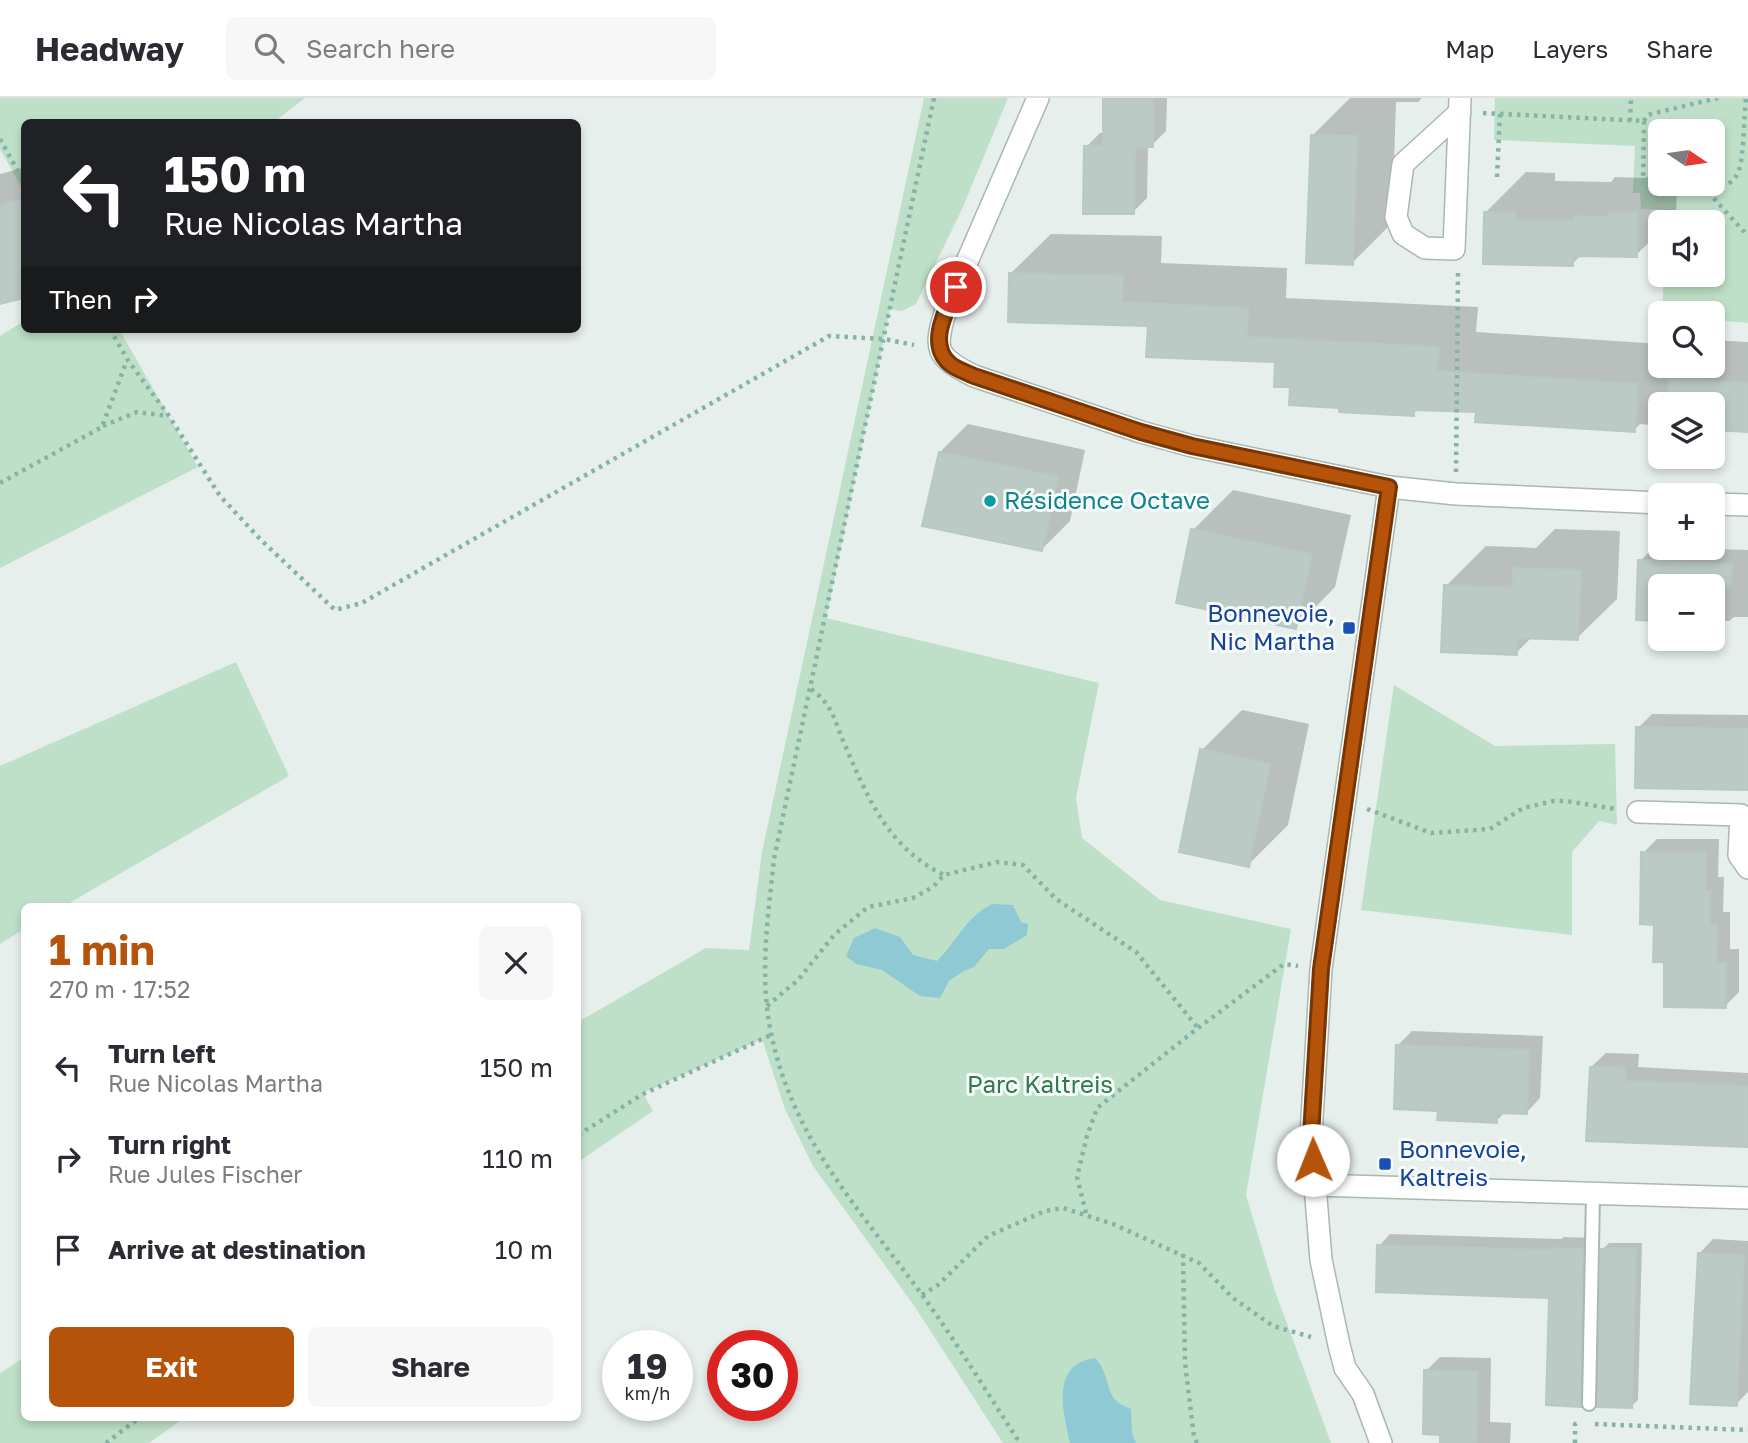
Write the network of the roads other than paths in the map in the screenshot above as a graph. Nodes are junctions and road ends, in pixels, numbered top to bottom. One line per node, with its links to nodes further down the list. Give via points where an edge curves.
1 (1038, 98): 3 (street, via 946,310 939,349 949,363 974,376 1141,432)
2 (1460, 105): 2 (street, via 1454,249 1425,248 1403,234 1396,218 1403,164)
3 (1389, 487): 4 (street); 10 (street, via 1321,969 1311,1135)
4 (1648, 502)
5 (1725, 504): 6 (street)
6 (1748, 505)
7 (1638, 812): 8 (street)
8 (1744, 816): 9 (street, via 1739,855)
9 (1748, 868)
10 (1314, 1185): 11 (street); 14 (street, via 1321,1260 1339,1345 1345,1368 1363,1394)
11 (1593, 1194): 12 (street); 13 (lane)
12 (1748, 1198)
13 (1590, 1404)
14 (1381, 1443)

